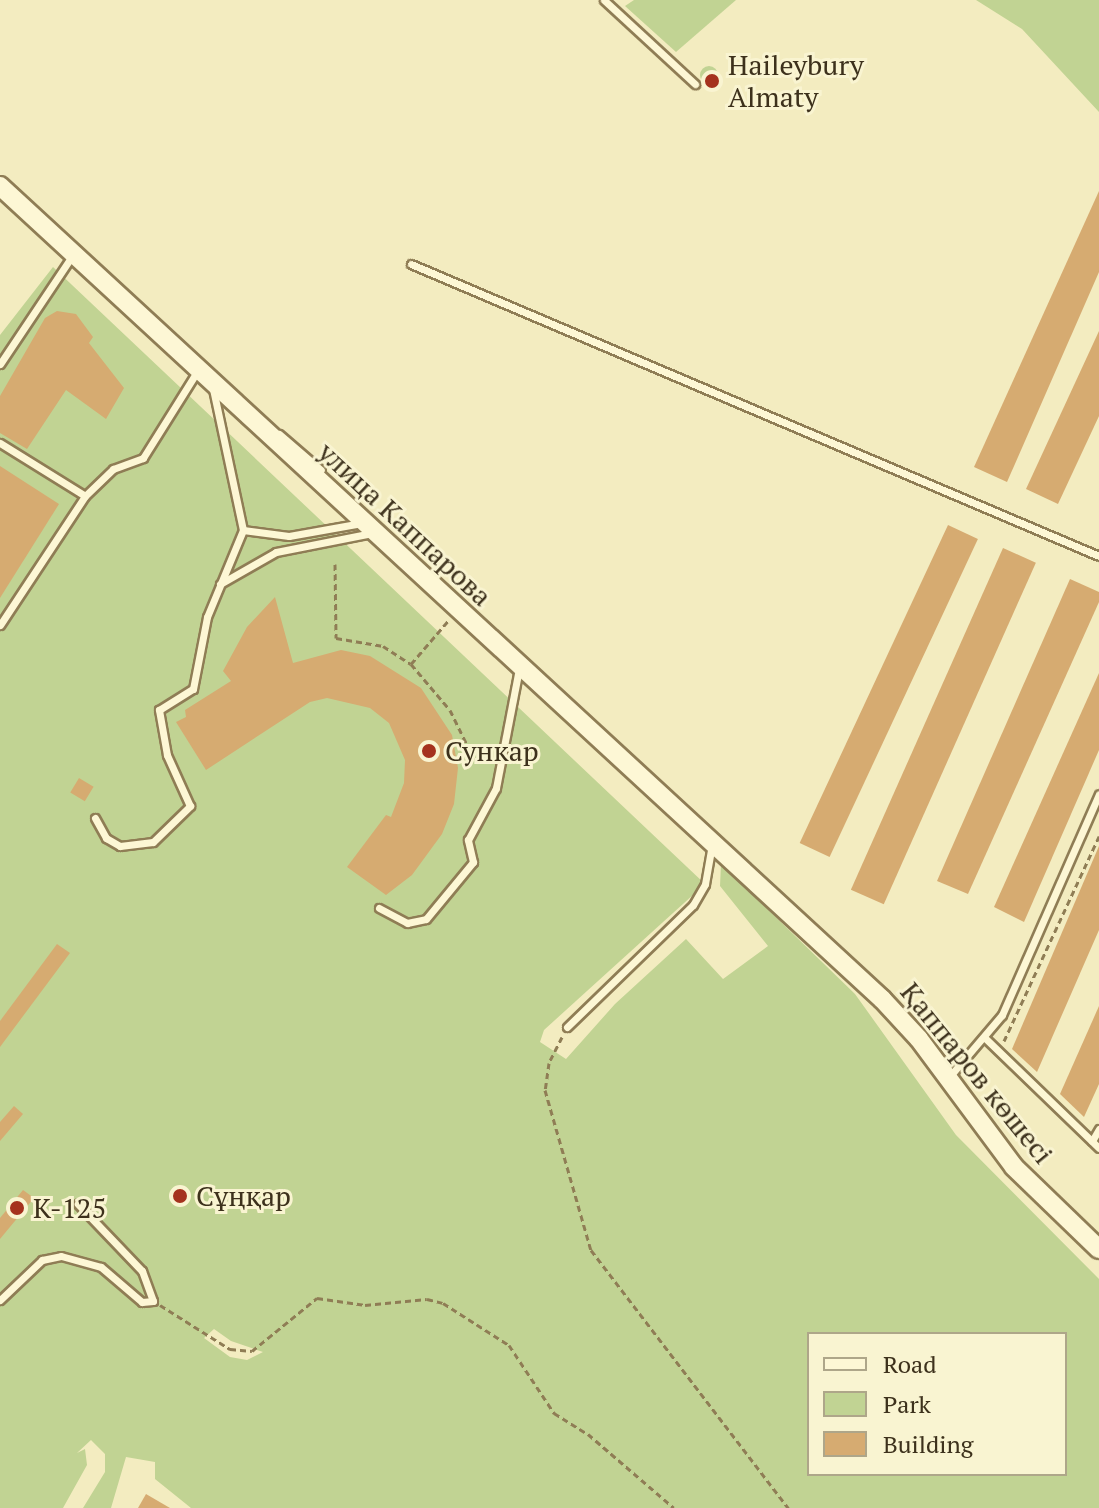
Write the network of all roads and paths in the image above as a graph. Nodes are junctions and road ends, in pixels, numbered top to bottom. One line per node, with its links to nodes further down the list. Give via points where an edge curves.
1 (604, 0): 2 (lane)
2 (695, 84)
3 (0, 186): 4 (street, улица Каппарова)
4 (73, 254): 6 (lane); 7 (street, улица Каппарова)
5 (411, 264): 13 (lane)
6 (0, 364)
7 (199, 368): 8 (street, улица Каппарова); 10 (lane, via 143,458 113,469)
8 (212, 382): 11 (street, улица Каппарова); 12 (lane)
9 (0, 443): 10 (lane)
10 (85, 496): 17 (lane)
11 (367, 528): 12 (lane, via 289,536); 15 (lane, via 276,552); 16 (street, улица Каппарова)
12 (243, 530): 15 (lane)
13 (1099, 556)
14 (335, 564): 18 (path, via 336,638 383,646)
15 (218, 585): 22 (lane, via 200,641 193,689 159,710 167,755 190,806 153,842 120,846 106,838)
16 (458, 611): 18 (path); 19 (street, улица Каппарова)
17 (0, 625)
18 (411, 664): 20 (path, via 450,710)
19 (520, 667): 24 (street, улица Каппарова); 26 (lane, via 496,788 468,840 473,862 426,919 407,923)
20 (474, 759)
21 (1099, 794): 28 (lane, via 1002,1015)
22 (95, 818)
23 (1099, 836): 29 (path)
24 (713, 844): 25 (street, улица Каппарова); 27 (lane, via 705,884 693,905)
25 (776, 900): 30 (street, Қаппаров көшесі, via 882,999)
26 (379, 908)
27 (567, 1027): 39 (path, via 549,1063 545,1090 591,1250)
28 (985, 1038): 29 (lane); 30 (lane)
29 (998, 1052): 32 (lane)
30 (947, 1078): 35 (street, Қаппаров көшесі, via 1014,1167)
31 (1099, 1129): 32 (lane)
32 (1092, 1141): 33 (lane)
33 (1099, 1148)
34 (78, 1204): 37 (lane, via 142,1271)
35 (1099, 1249)
36 (0, 1300): 37 (lane, via 42,1260 61,1256 101,1267 142,1302)
37 (153, 1301): 38 (path, via 230,1349 252,1351 317,1298 365,1305 427,1299 443,1303 509,1345 554,1413 588,1434)
38 (674, 1508)
39 (788, 1508)

